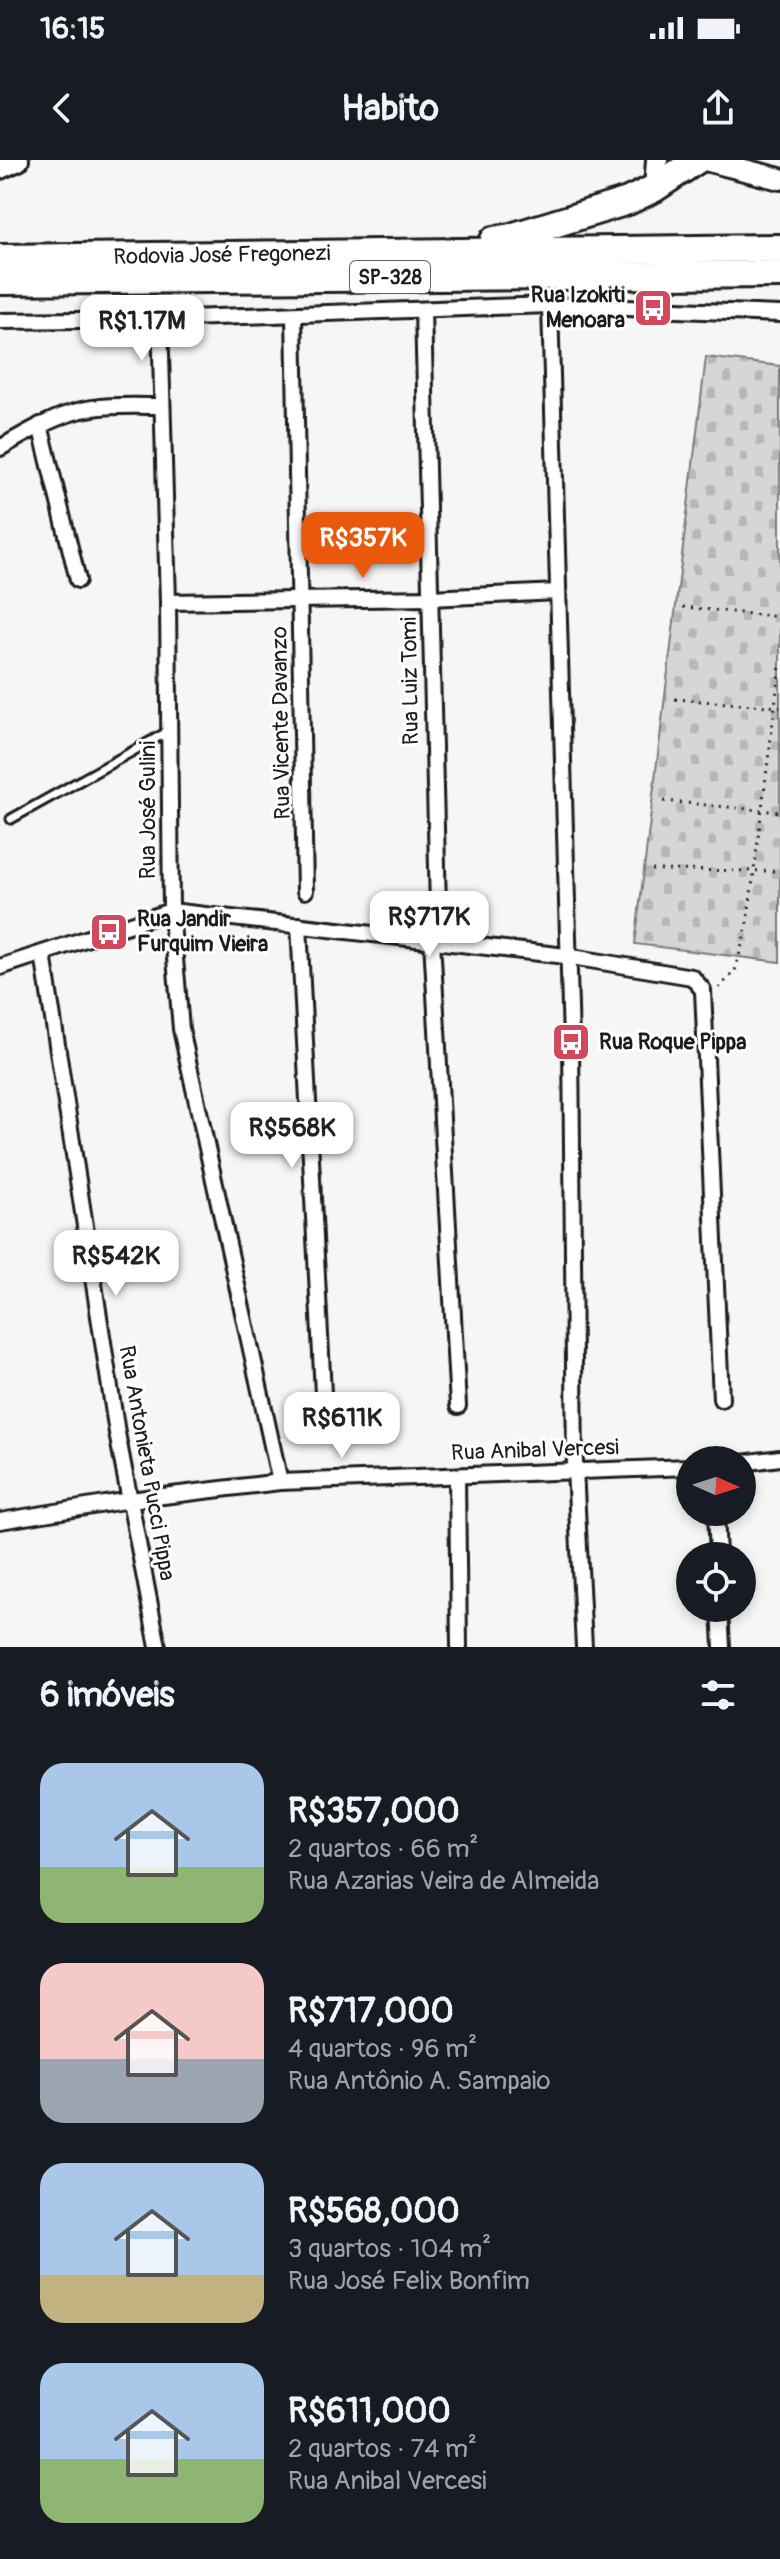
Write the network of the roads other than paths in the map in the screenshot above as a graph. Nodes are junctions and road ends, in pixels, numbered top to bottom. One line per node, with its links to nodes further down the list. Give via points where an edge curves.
1 (18, 160): 5 (street)
2 (657, 160): 7 (street)
3 (697, 160): 7 (highway)
4 (705, 160): 6 (street)
5 (0, 168)
6 (780, 179)
7 (655, 188): 9 (highway, via 511,237)
8 (780, 248): 9 (highway, Rodovia José Fregonezi / SP-328)
9 (403, 253): 10 (highway, Rodovia José Fregonezi / SP-328)
10 (0, 258)
11 (780, 274): 12 (highway, Rodovia José Fregonezi / SP-328)
12 (0, 281)
13 (550, 305): 14 (street); 15 (street); 23 (street)
14 (423, 310): 16 (street); 24 (street, Rua Luiz Tomi)
15 (780, 314)
16 (294, 315): 17 (street); 25 (street, Rua Vicente Davanzo)
17 (160, 319): 18 (street); 19 (street, Rua José Gulini)
18 (0, 321)
19 (162, 406): 20 (street, via 113,406); 26 (street, Rua José Gulini)
20 (40, 425): 21 (street); 22 (street)
21 (0, 448)
22 (78, 580)
23 (558, 592): 24 (street); 35 (street)
24 (430, 598): 25 (street); 30 (street, Rua Luiz Tomi)
25 (301, 601): 26 (street); 29 (street, Rua Vicente Davanzo)
26 (168, 602): 27 (street, Rua José Gulini)
27 (169, 731): 28 (lane); 31 (street, Rua José Gulini)
28 (11, 819)
29 (305, 891)
30 (438, 907)
31 (171, 911): 32 (street); 34 (street); 45 (street, Rua José Gulini, via 181,1029)
32 (299, 925): 33 (street); 39 (street)
33 (432, 940): 35 (street); 38 (street)
34 (43, 954): 36 (street); 46 (street, Rua Antonieta Pucci Pippa)
35 (566, 956): 37 (street, via 692,977 703,990); 43 (street)
36 (0, 967)
37 (721, 1399)
38 (458, 1406)
39 (324, 1413)
40 (780, 1458): 41 (street)
41 (756, 1461)
42 (676, 1467): 43 (street, Rua Anibal Vercesi)
43 (575, 1469): 44 (street, Rua Anibal Vercesi); 51 (street)
44 (457, 1476): 45 (street, Rua Anibal Vercesi); 50 (street)
45 (280, 1482): 46 (street, Rua Anibal Vercesi)
46 (130, 1500): 47 (street, Rua Anibal Vercesi); 49 (street, Rua Antonieta Pucci Pippa)
47 (0, 1521)
48 (721, 1622): 52 (street)
49 (158, 1647)
50 (459, 1647)
51 (584, 1647)
52 (722, 1647)

